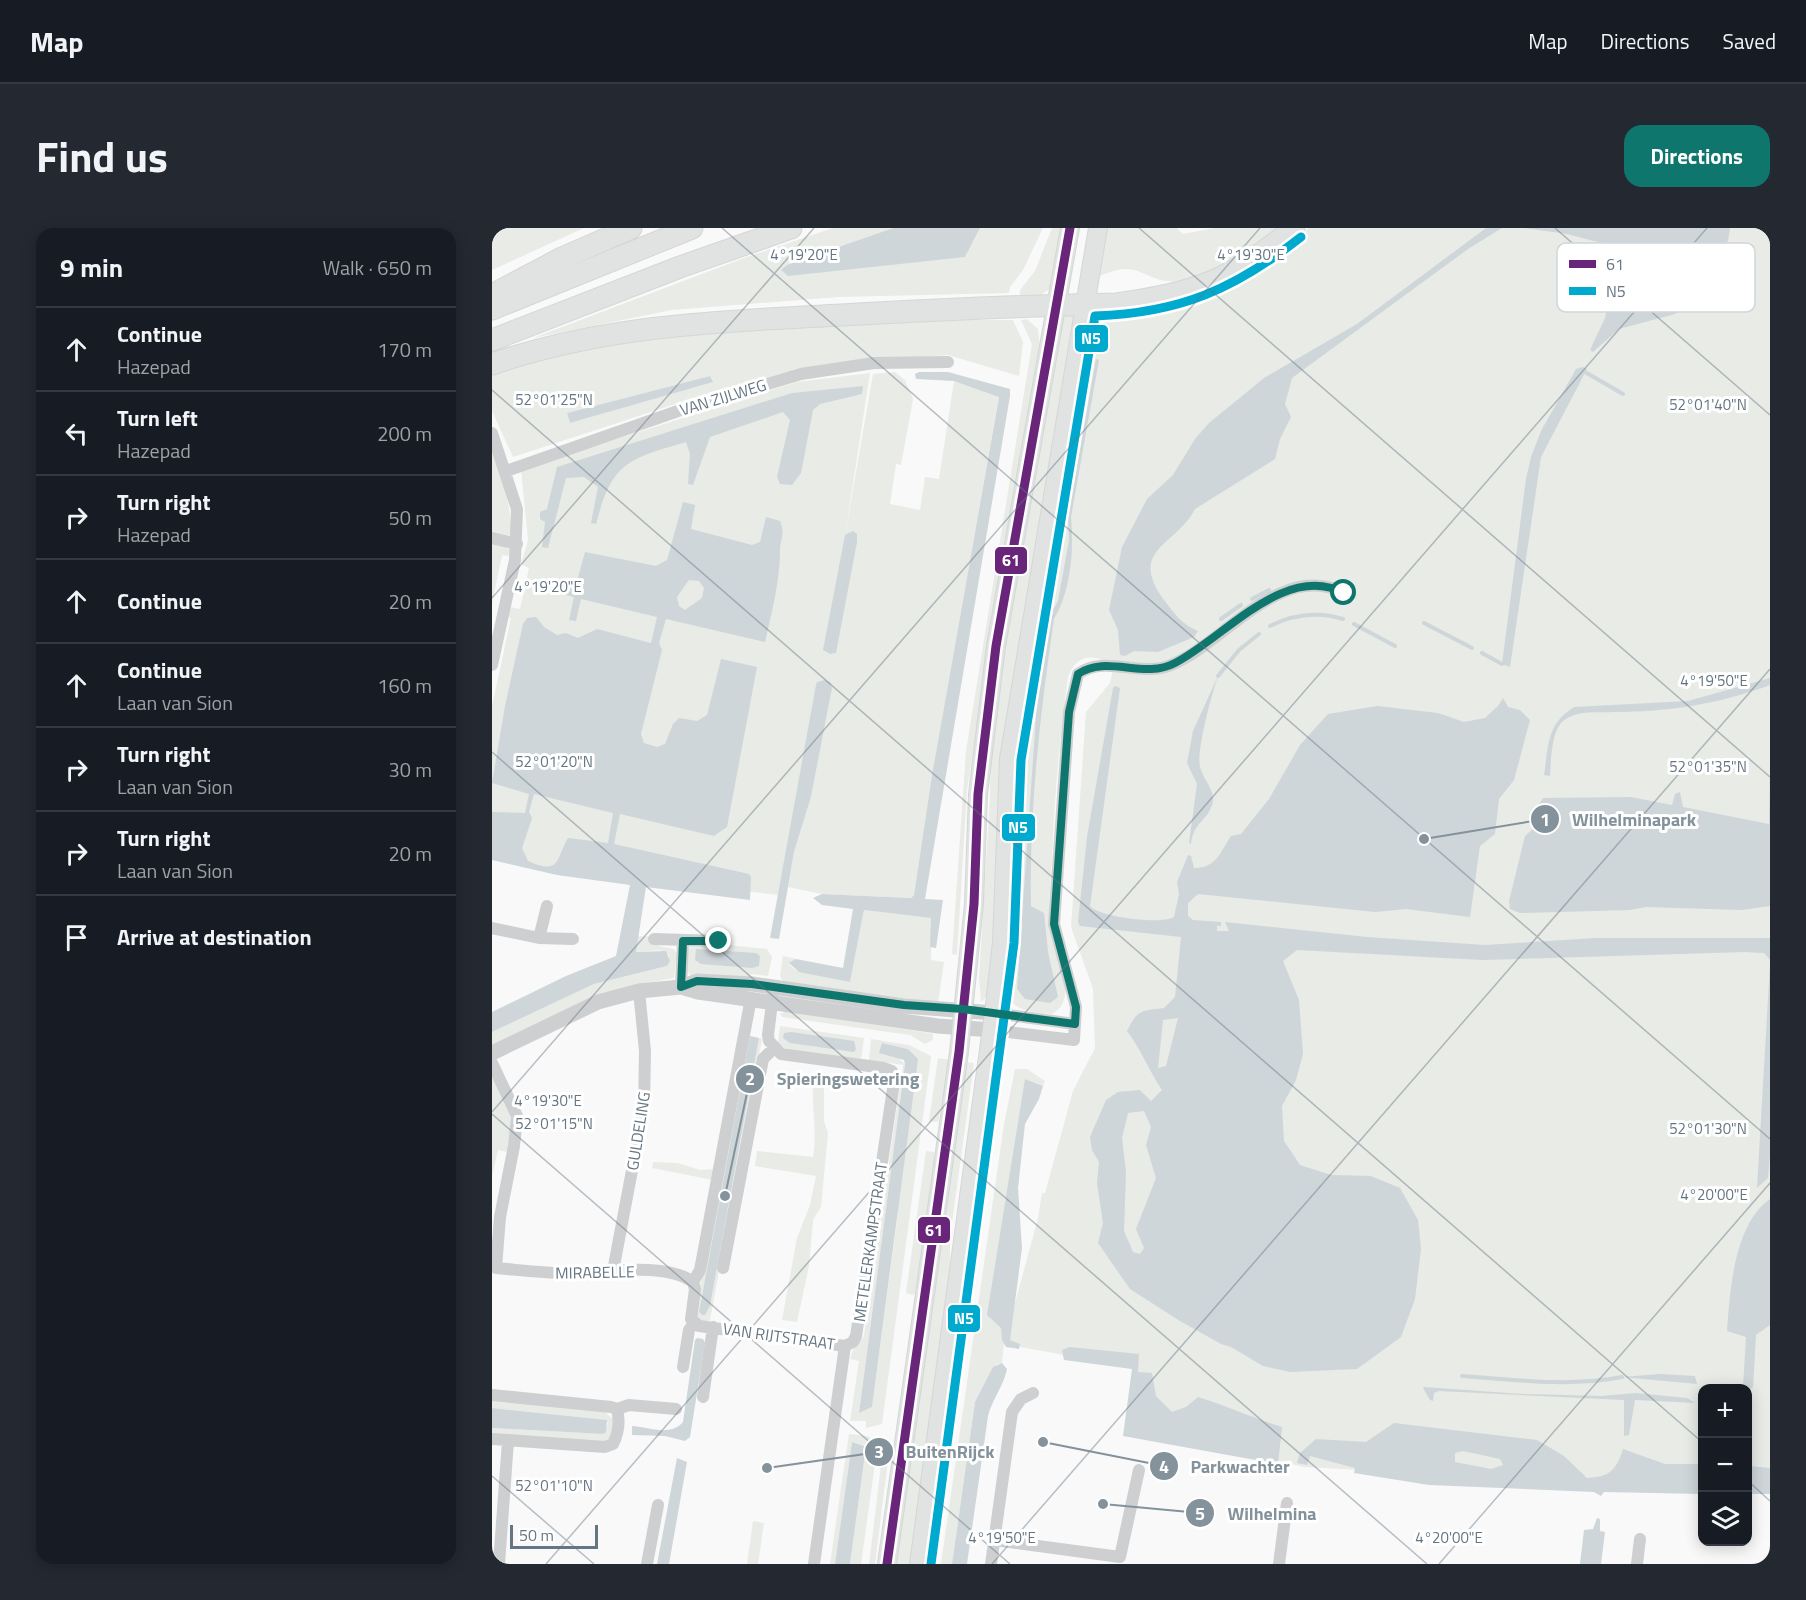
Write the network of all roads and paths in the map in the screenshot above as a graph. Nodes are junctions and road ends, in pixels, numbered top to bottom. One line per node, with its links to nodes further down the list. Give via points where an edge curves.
1 (631, 228): 7 (highway)
2 (692, 228): 10 (highway)
3 (790, 228): 11 (highway)
4 (1070, 228): 8 (main road)
5 (1098, 228): 9 (main road)
6 (1294, 228): 9 (highway, via 1261,256 1217,282 1155,299)
7 (492, 295)
8 (1056, 304): 9 (highway); 13 (highway, via 658,326 550,346); 31 (main road, via 994,657 978,794 974,904)
9 (1086, 304): 32 (main road, via 1009,759 1002,942)
10 (492, 309)
11 (492, 340)
12 (948, 362): 15 (street, VAN ZIJLWEG, via 874,363 801,374 678,411)
13 (492, 364)
14 (492, 432): 15 (street)
15 (506, 471): 17 (street, via 517,509)
16 (492, 538): 17 (street)
17 (517, 544): 19 (street)
18 (1344, 593): 33 (street, via 1322,585 1296,588 1272,597 1170,666 1152,670 1100,664 1078,674 1069,712 1054,924 1076,1007)
19 (492, 665)
20 (547, 906): 22 (street)
21 (492, 928): 22 (street)
22 (539, 938): 23 (street)
23 (573, 939)
24 (654, 939): 25 (street)
25 (683, 941): 26 (street); 27 (street)
26 (719, 941)
27 (681, 987): 28 (street); 29 (street, via 697,981); 30 (street)
28 (639, 991): 36 (street, via 571,1013); 39 (street, GULDELING, via 645,1051 644,1107)
29 (774, 994): 30 (street); 31 (street); 34 (street); 35 (street, via 768,1035)
30 (751, 998): 40 (street, via 700,1270)
31 (963, 1009): 32 (street); 34 (main road)
32 (993, 1022): 33 (street); 33 (street, via 1074,1040); 34 (street); 62 (main road)
33 (1075, 1024)
34 (961, 1029): 61 (main road)
35 (774, 1048): 38 (street, via 763,1059); 43 (street, METELERKAMPSTRAAT, via 781,1054 892,1071 894,1082 856,1336)
36 (492, 1053)
37 (492, 1063): 39 (street, MIRABELLE, via 517,1116 500,1217 496,1268)
38 (723, 1268)
39 (613, 1271): 40 (street, MIRABELLE, via 678,1274)
40 (693, 1282): 41 (street)
41 (693, 1323): 42 (street, VAN RIJTSTRAAT); 44 (street, via 688,1330)
42 (713, 1327): 43 (street, VAN RIJTSTRAAT); 47 (street)
43 (845, 1346): 60 (street, METELERKAMPSTRAAT)
44 (683, 1367)
45 (1033, 1393): 56 (street, via 1012,1412)
46 (492, 1395): 48 (street)
47 (703, 1397)
48 (617, 1409): 49 (street, via 630,1405); 51 (street, via 616,1437 613,1444 605,1447)
49 (676, 1409)
50 (492, 1439): 51 (street)
51 (508, 1441): 58 (street)
52 (1140, 1470): 57 (street)
53 (1287, 1503): 64 (street)
54 (658, 1504): 59 (street)
55 (1640, 1539): 65 (street)
56 (994, 1540): 57 (street); 63 (street)
57 (1124, 1562)
58 (499, 1564)
59 (647, 1564)
60 (814, 1564)
61 (887, 1564)
62 (919, 1564)
63 (991, 1564)
64 (1279, 1564)
65 (1637, 1564)

